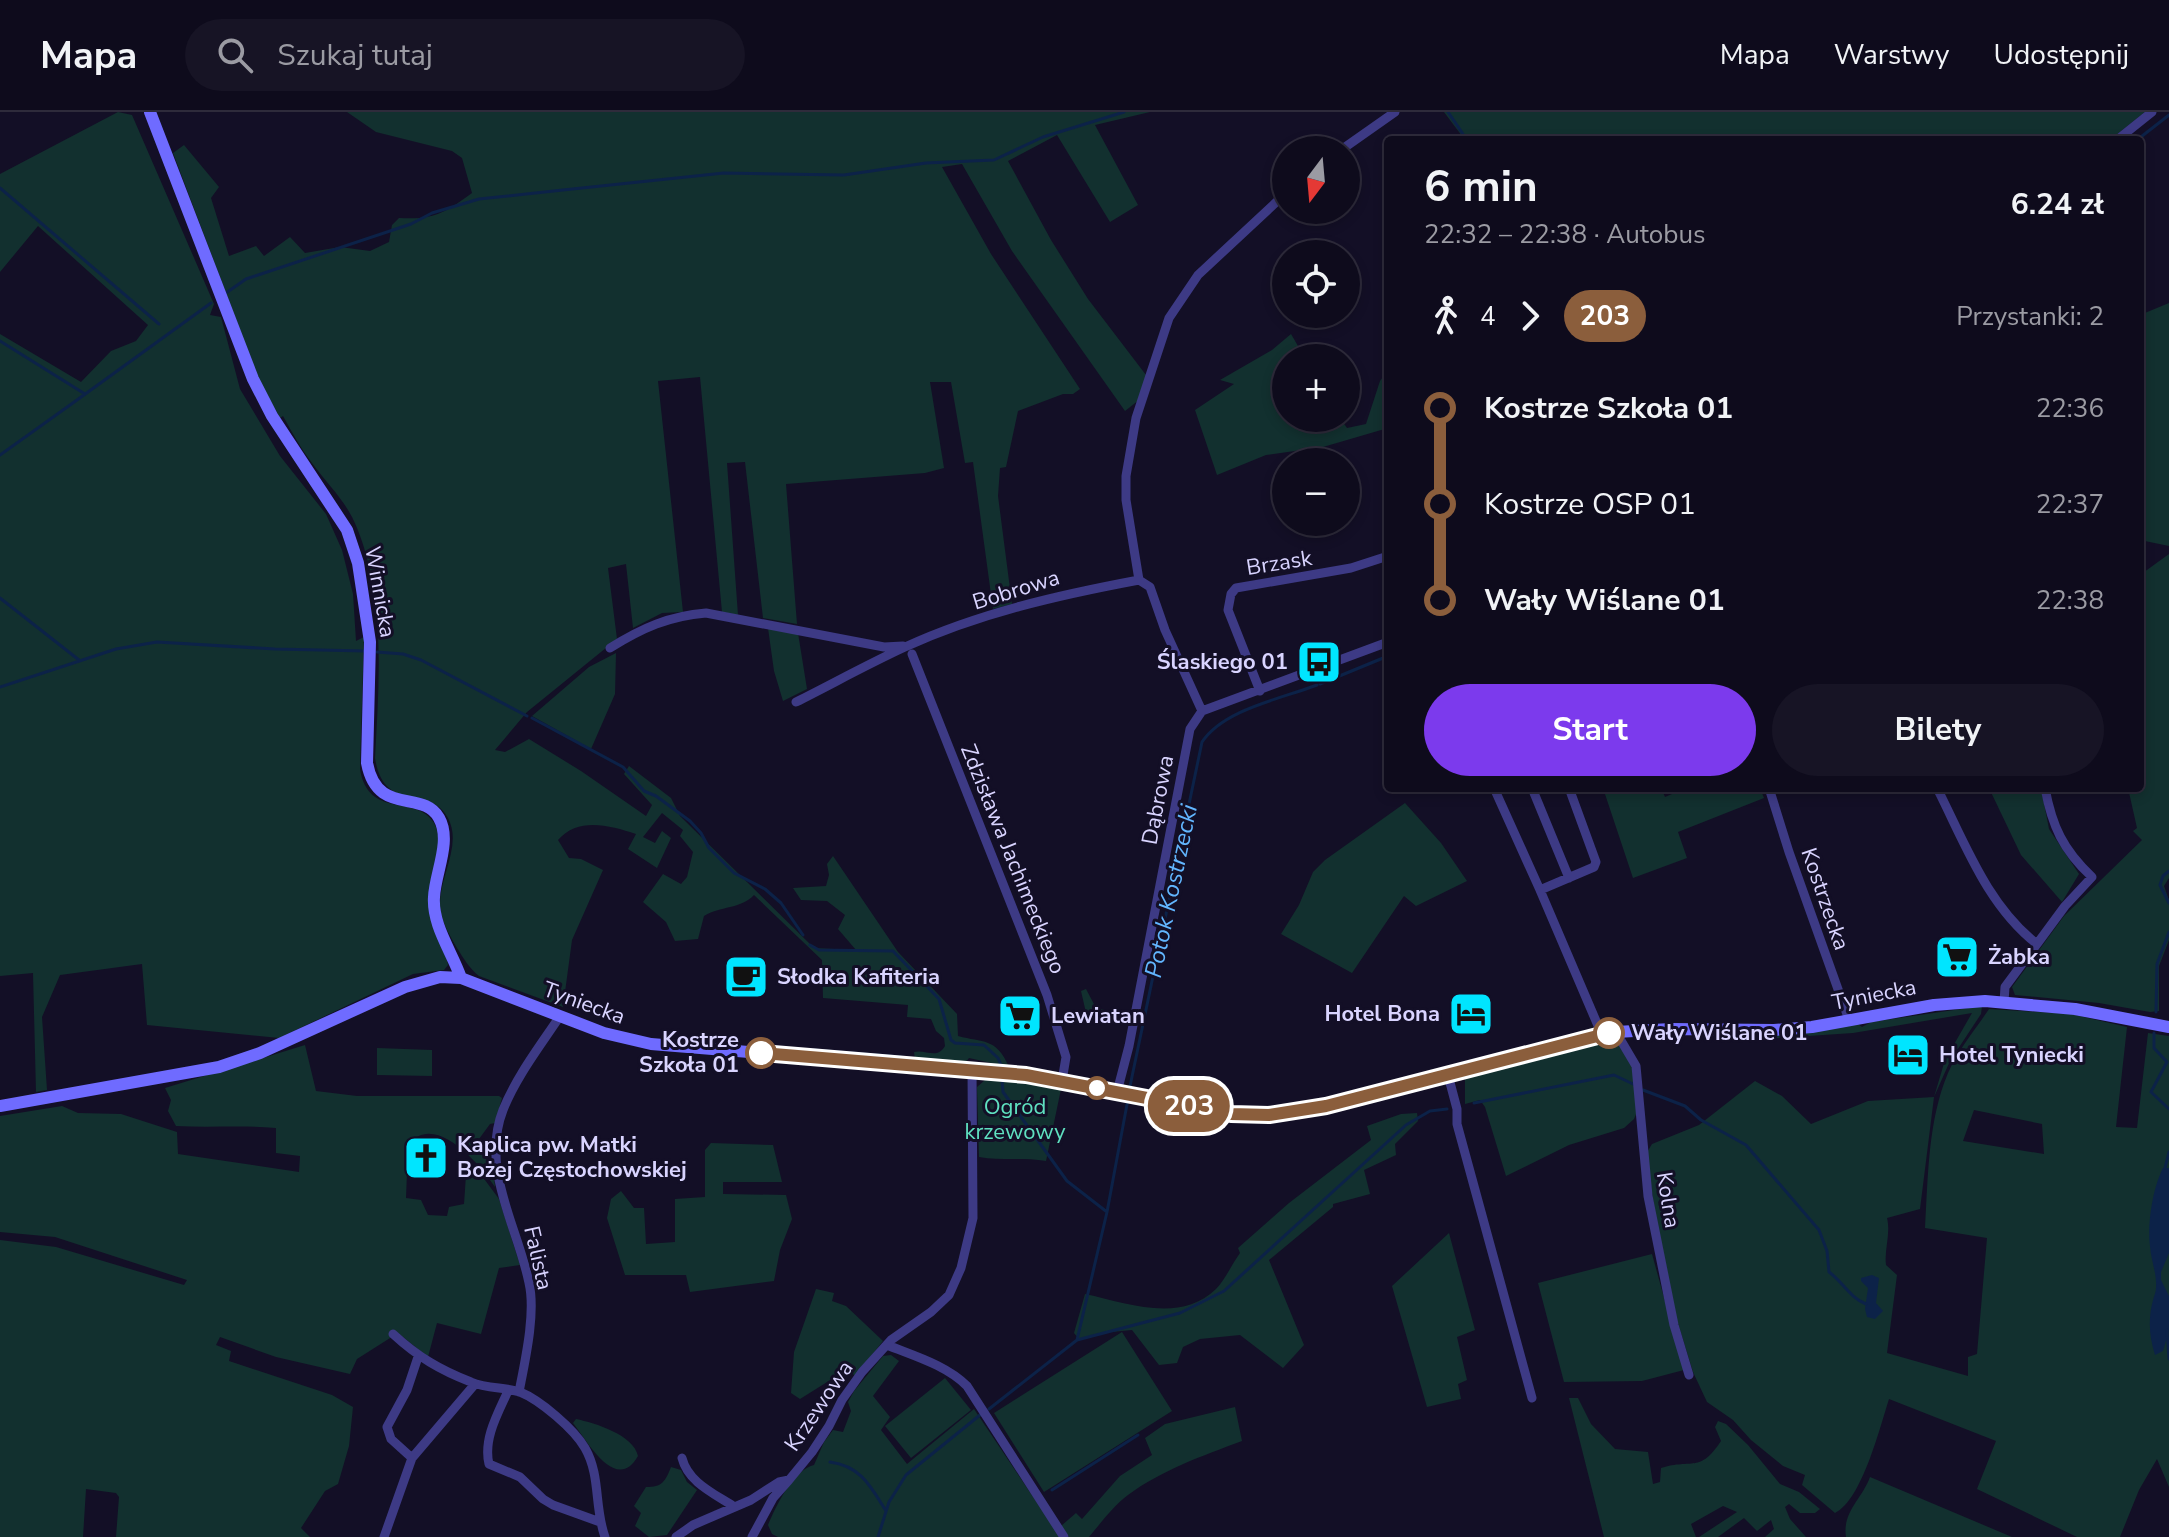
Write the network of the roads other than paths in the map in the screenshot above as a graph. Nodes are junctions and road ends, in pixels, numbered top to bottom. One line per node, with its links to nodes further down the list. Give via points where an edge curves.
1 (150, 112): 24 (street, Winnicka, via 253,379 347,530 358,563 370,642 370,779 382,793 438,814 444,838 434,916)
2 (1395, 112): 5 (street)
3 (2152, 112): 4 (street)
4 (2122, 136)
5 (1360, 137)
6 (1272, 206): 8 (street, via 1198,275 1169,318 1136,418 1126,476)
7 (1384, 557): 12 (street, Brzask, via 1236,588 1228,610)
8 (1139, 580): 11 (street, Bobrowa, via 1022,605); 14 (street, via 1150,587)
9 (1384, 644): 12 (street)
10 (610, 648): 11 (street, Bobrowa, via 653,623 706,613)
11 (909, 650): 13 (street, Bobrowa); 33 (street, Zdzisława Jachimeckiego, via 1034,957 1062,1042)
12 (1260, 691): 14 (street)
13 (796, 702)
14 (1202, 711): 34 (street, Dąbrowa, via 1190,729 1129,1046)
15 (1496, 792): 22 (street)
16 (1534, 792): 21 (street)
17 (1570, 792): 21 (street, via 1596,862)
18 (1770, 792): 27 (street, Kostrzecka)
19 (1939, 792): 23 (street, via 1988,890)
20 (2046, 792): 23 (street, via 2057,833 2092,877)
21 (1569, 878): 22 (street)
22 (1540, 890): 30 (street)
23 (2037, 944): 25 (street, via 2005,987)
24 (461, 978): 26 (street, Tyniecka); 35 (street, Tyniecka, via 440,977 405,987 219,1067)
25 (2004, 1002): 27 (street, Tyniecka, via 1934,1005); 28 (street, Tyniecka)
26 (560, 1016): 31 (street, Tyniecka, via 651,1044); 41 (street, Falista, via 503,1111 496,1146 503,1196 530,1286 527,1351)
27 (1849, 1020): 29 (street, Tyniecka, via 1774,1030)
28 (2169, 1027)
29 (1616, 1032): 30 (street, Tyniecka); 39 (street, Kolna, via 1636,1066 1648,1196)
30 (1602, 1035): 32 (street, Tyniecka)
31 (972, 1070): 33 (street, Tyniecka); 37 (street, Krzewowa, via 973,1218 961,1268 949,1295)
32 (1448, 1075): 34 (street, Tyniecka, via 1269,1115 1231,1114); 42 (street)
33 (1062, 1081): 34 (street, Tyniecka)
34 (1127, 1094)
35 (0, 1106)
36 (393, 1334): 38 (street)
37 (887, 1345): 45 (street, Krzewowa, via 862,1372); 52 (street, via 958,1377)
38 (418, 1357): 40 (street); 43 (street, via 387,1427 391,1439)
39 (1689, 1375)
40 (475, 1384): 41 (street); 43 (street)
41 (513, 1391): 47 (street, via 566,1424 584,1446 597,1474); 47 (street, Falista, via 491,1429 489,1464 520,1477 553,1505)
42 (1532, 1398)
43 (412, 1458): 48 (street)
44 (682, 1458): 46 (street, via 695,1481)
45 (789, 1480): 46 (street, Krzewowa); 51 (street)
46 (733, 1506): 50 (street, Krzewowa)
47 (600, 1522): 49 (street)
48 (384, 1537)
49 (605, 1537)
50 (676, 1537)
51 (752, 1537)
52 (1064, 1537)

